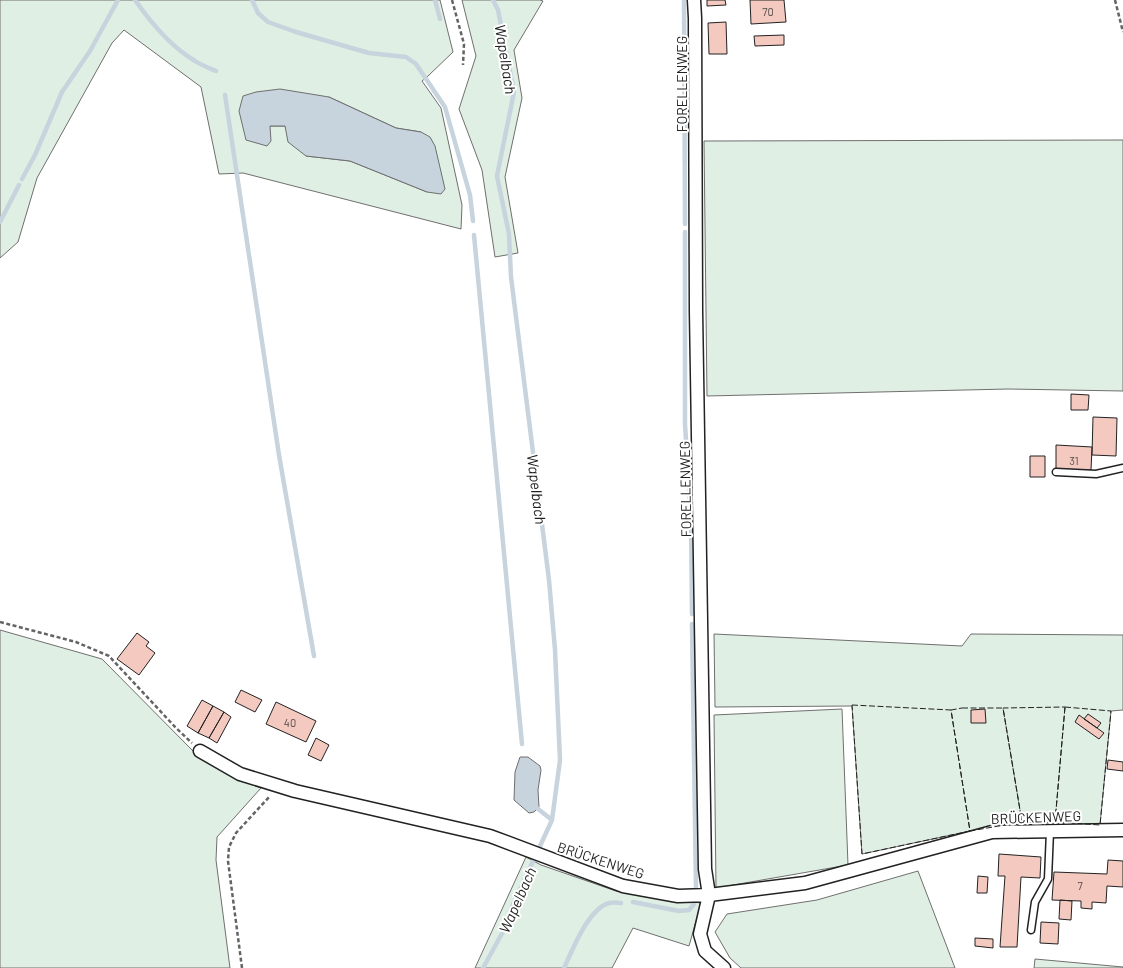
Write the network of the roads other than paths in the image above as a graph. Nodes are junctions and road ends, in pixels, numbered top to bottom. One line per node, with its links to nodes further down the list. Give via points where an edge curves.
1 (694, 0): 7 (street, FORELLENWEG, via 705,859)
2 (1123, 468): 3 (lane, via 1096,474)
3 (1056, 472)
4 (200, 750): 7 (street, BRÜCKENWEG, via 240,774 295,791 490,836 623,886 678,896)
5 (1123, 830): 6 (street, BRÜCKENWEG)
6 (1050, 831): 7 (street, BRÜCKENWEG, via 992,832 805,883); 8 (lane, via 1048,879 1035,902)
7 (709, 895): 9 (street, FORELLENWEG, via 700,934 705,951)
8 (1031, 930)
9 (724, 968)

